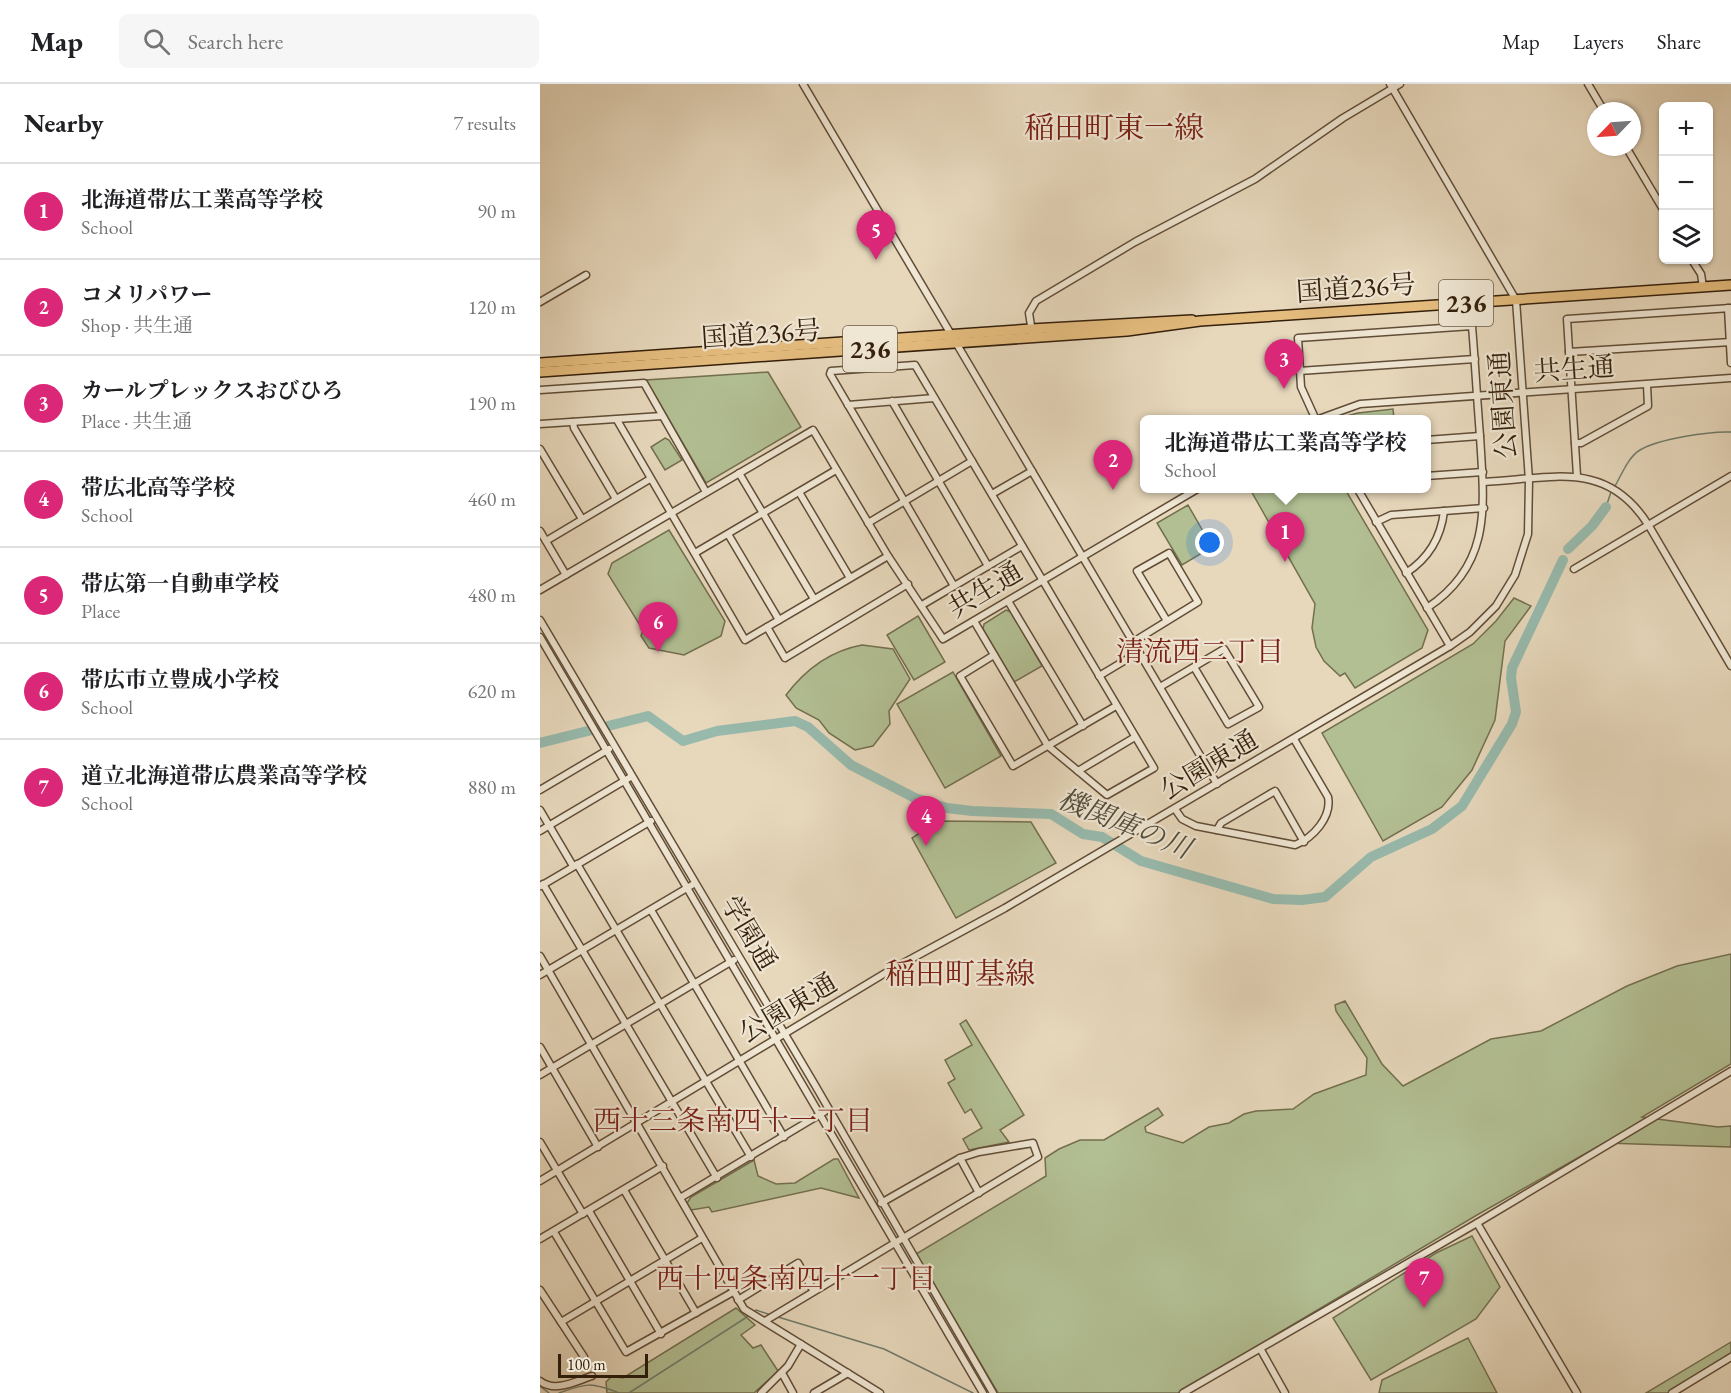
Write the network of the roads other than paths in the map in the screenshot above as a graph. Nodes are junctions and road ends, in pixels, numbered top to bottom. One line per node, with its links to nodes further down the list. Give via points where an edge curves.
1 (803, 84): 16 (street)
2 (1400, 84): 4 (street)
3 (1588, 84): 5 (street)
4 (1391, 86): 12 (street); 15 (street, via 1255,179 1135,242 1036,301 1029,313)
5 (1599, 102)
6 (1631, 156): 7 (street)
7 (1663, 210)
8 (1695, 264): 11 (street)
9 (586, 275): 13 (street)
10 (1731, 285): 11 (highway, 国道236号 / 236)
11 (1703, 287): 12 (highway, 国道236号 / 236)
12 (1516, 300): 15 (highway, 国道236号 / 236, via 1200,321 1159,328); 28 (street, 公園東通)
13 (540, 302)
14 (1729, 308): 17 (street); 18 (street, via 1567,319)
15 (1032, 333): 16 (highway, 国道236号 / 236)
16 (955, 339): 20 (highway, 国道236号 / 236); 23 (highway, 国道236号 / 236); 45 (street)
17 (1730, 342): 18 (street); 21 (street)
18 (1569, 352): 27 (street)
19 (1475, 359): 22 (street); 22 (street, via 1472,326 1298,338); 29 (street)
20 (540, 363)
21 (1731, 363)
22 (1299, 371): 33 (street, via 1304,399)
23 (540, 372)
24 (1731, 378): 25 (street, 共生通)
25 (1647, 385): 27 (street, 共生通); 41 (street, via 1648,406)
26 (540, 390): 35 (street, via 644,383)
27 (1572, 390): 28 (street, 共生通); 41 (street)
28 (1524, 394): 29 (street, 共生通); 52 (street, 公園東通)
29 (1477, 396): 34 (street, 共生通, via 1360,404); 39 (street)
30 (934, 398): 31 (street); 32 (street, via 915,365 831,371); 43 (street)
31 (892, 401): 32 (street); 53 (street)
32 (848, 405): 61 (street)
33 (1313, 415)
34 (1327, 415)
35 (662, 416): 36 (street); 55 (street)
36 (617, 420): 37 (street); 51 (street)
37 (573, 422): 38 (street); 60 (street)
38 (540, 424)
39 (1480, 436): 40 (street); 46 (street)
40 (1431, 440)
41 (1575, 443): 49 (street)
42 (540, 448): 66 (street)
43 (972, 461): 53 (street); 59 (street)
44 (836, 470): 47 (street, 共生通, via 813,430); 56 (street); 68 (street, 共生通)
45 (1032, 471): 59 (street); 76 (street)
46 (1483, 472): 48 (street); 54 (street)
47 (739, 473): 55 (street); 64 (street)
48 (1431, 476)
49 (1577, 476): 52 (street); 69 (street, via 1603,482 1625,495)
50 (1731, 476): 69 (street)
51 (650, 479): 60 (street); 65 (street)
52 (1529, 480): 54 (street); 98 (street, 公園東通, via 1528,534 1515,575 1488,616)
53 (939, 481): 61 (street); 77 (street)
54 (1483, 482): 62 (street)
55 (706, 492): 65 (street)
56 (799, 492): 64 (street); 81 (street)
57 (1192, 493): 76 (street, 共生通)
58 (1361, 493): 67 (street)
59 (992, 494): 73 (street)
60 (616, 499): 66 (street)
61 (904, 501): 68 (street); 84 (street)
62 (1484, 508): 63 (street); 89 (street, via 1478,544 1466,570)
63 (1444, 511): 67 (street, via 1391,515); 79 (street, via 1443,524 1431,550)
64 (763, 513): 71 (street); 86 (street)
65 (670, 514): 74 (street); 80 (street)
66 (582, 519): 72 (street)
67 (1376, 522): 79 (street)
68 (867, 523): 75 (street, 共生通)
69 (1649, 525): 78 (street); 103 (street)
70 (540, 531): 72 (street)
71 (728, 534): 74 (street); 91 (street)
72 (546, 541): 80 (street)
73 (1022, 546): 77 (street); 82 (street)
74 (695, 554): 94 (street, via 745,640)
75 (888, 556): 81 (street); 83 (street, 共生通)
76 (1083, 557): 82 (street, 共生通); 96 (street)
77 (988, 566): 84 (street)
78 (1574, 569)
79 (1406, 573): 89 (street)
80 (566, 575): 85 (street)
81 (850, 578): 86 (street)
82 (1042, 581): 87 (street, 共生通); 105 (street)
83 (908, 584): 88 (street, 共生通); 94 (street, via 785,658)
84 (954, 586): 88 (street)
85 (540, 590)
86 (814, 599): 91 (street)
87 (1008, 601): 92 (street, 共生通); 108 (street)
88 (922, 605): 92 (street, 共生通, via 943,639)
89 (1427, 608): 98 (street)
90 (540, 620): 97 (street, 学園通)
91 (779, 620): 94 (street)
92 (974, 621): 102 (street)
93 (1167, 621): 93 (street, via 1198,602 1169,553 1137,571); 96 (street)
94 (767, 627)
95 (540, 637): 99 (street, 学園通)
96 (1133, 642): 100 (street)
97 (556, 646): 99 (street); 112 (street, 学園通)
98 (1450, 646): 110 (street, 公園東通)
99 (548, 650): 101 (street); 113 (street, 学園通)
100 (1139, 652): 105 (street); 106 (street)
101 (540, 655)
102 (994, 655): 111 (street); 111 (street, via 960,676 1013,766)
103 (1731, 666)
104 (1194, 667): 104 (street, via 1224,649 1259,707 1228,724); 106 (street)
105 (1099, 676): 107 (street)
106 (1160, 687): 116 (street)
107 (1116, 706): 108 (street); 109 (street)
108 (1083, 726): 111 (street)
109 (1135, 737): 114 (street); 114 (street, via 1154,768 1107,795)
110 (1294, 739): 116 (street, 公園東通); 125 (street, via 1329,804 1328,813)
111 (1048, 746): 114 (street)
112 (614, 747): 113 (street); 115 (street, 学園通)
113 (607, 750): 115 (street, 学園通); 117 (street)
114 (1078, 771)
115 (628, 778): 120 (street, 学園通); 121 (street, 学園通); 122 (street)
116 (1217, 784): 118 (street, 公園東通)
117 (540, 790)
118 (1175, 809): 123 (street, via 1188,824); 141 (street, 公園東通)
119 (540, 810): 122 (street)
120 (657, 818): 121 (street); 127 (street, 学園通)
121 (649, 822): 126 (street); 129 (street, 学園通)
122 (549, 825): 124 (street); 126 (street)
123 (1217, 830): 125 (street, via 1294,845); 125 (street, via 1221,823 1275,791)
124 (540, 831)
125 (1304, 842)
126 (575, 865): 128 (street); 131 (street)
127 (695, 883): 129 (street); 134 (street, 学園通)
128 (541, 885): 132 (street)
129 (688, 887): 130 (street); 135 (street, 学園通)
130 (651, 910): 131 (street); 138 (street)
131 (616, 931): 132 (street); 139 (street)
132 (582, 950): 136 (street); 140 (street)
133 (540, 956): 136 (street)
134 (740, 957): 135 (street); 141 (street, 学園通)
135 (732, 961): 138 (street); 142 (street, 学園通)
136 (548, 970): 137 (street); 143 (street)
137 (540, 975)
138 (694, 984): 139 (street); 145 (street)
139 (660, 1004): 140 (street); 149 (street)
140 (626, 1025): 143 (street); 150 (street)
141 (784, 1034): 142 (street, 公園東通); 151 (street, 学園通)
142 (775, 1040): 145 (street, 公園東通); 152 (street, 学園通)
143 (592, 1044): 146 (street); 153 (street)
144 (540, 1047): 146 (street)
145 (740, 1062): 149 (street, 公園東通); 154 (street)
146 (552, 1068): 148 (street); 156 (street)
147 (1731, 1071): 168 (street)
148 (540, 1075)
149 (707, 1082): 150 (street, 公園東通); 157 (street)
150 (671, 1103): 153 (street, 公園東通); 161 (street)
151 (830, 1109): 152 (street); 166 (street, 学園通)
152 (822, 1114): 154 (street); 172 (street, 学園通)
153 (638, 1123): 156 (street, 公園東通); 159 (street)
154 (784, 1137): 157 (street)
155 (540, 1143): 160 (street)
156 (598, 1147): 160 (street, 公園東通)
157 (751, 1157): 161 (street)
158 (960, 1158): 164 (street); 164 (street, via 1033,1143 1038,1156); 166 (street)
159 (663, 1166): 163 (street); 165 (street)
160 (557, 1171): 162 (street, 公園東通); 167 (street)
161 (717, 1178): 165 (street)
162 (540, 1181)
163 (624, 1190): 167 (street); 173 (street)
164 (979, 1193): 172 (street)
165 (680, 1198): 170 (street)
166 (881, 1203): 172 (street, 学園通)
167 (586, 1213): 169 (street); 174 (street)
168 (1477, 1223): 185 (street); 200 (street)
169 (554, 1232): 171 (street); 179 (street)
170 (702, 1238): 173 (street); 177 (street)
171 (540, 1239)
172 (899, 1240): 176 (street); 196 (street, 学園通); 197 (street, 学園通)
173 (665, 1260): 174 (street); 180 (street)
174 (630, 1281): 179 (street); 183 (street)
175 (540, 1290): 182 (street)
176 (813, 1290): 178 (street, via 798,1263); 181 (street)
177 (733, 1292): 178 (street); 180 (street)
178 (738, 1300): 181 (street, via 744,1309)
179 (596, 1302): 182 (street); 183 (street, via 626,1352)
180 (696, 1313): 183 (street)
181 (765, 1321): 184 (street)
182 (561, 1322): 187 (street)
183 (661, 1334)
184 (801, 1344): 188 (street); 189 (street)
185 (1261, 1350): 198 (street); 199 (street)
186 (1731, 1357): 201 (street)
187 (584, 1358)
188 (848, 1372): 192 (street); 195 (street)
189 (782, 1373): 193 (street); 194 (street)
190 (592, 1376): 191 (street, via 560,1386)
191 (540, 1381)
192 (877, 1392)
193 (761, 1393)
194 (793, 1393)
195 (814, 1393)
196 (983, 1393)
197 (993, 1393)
198 (1183, 1393)
199 (1285, 1393)
200 (1577, 1393)
201 (1672, 1393)

